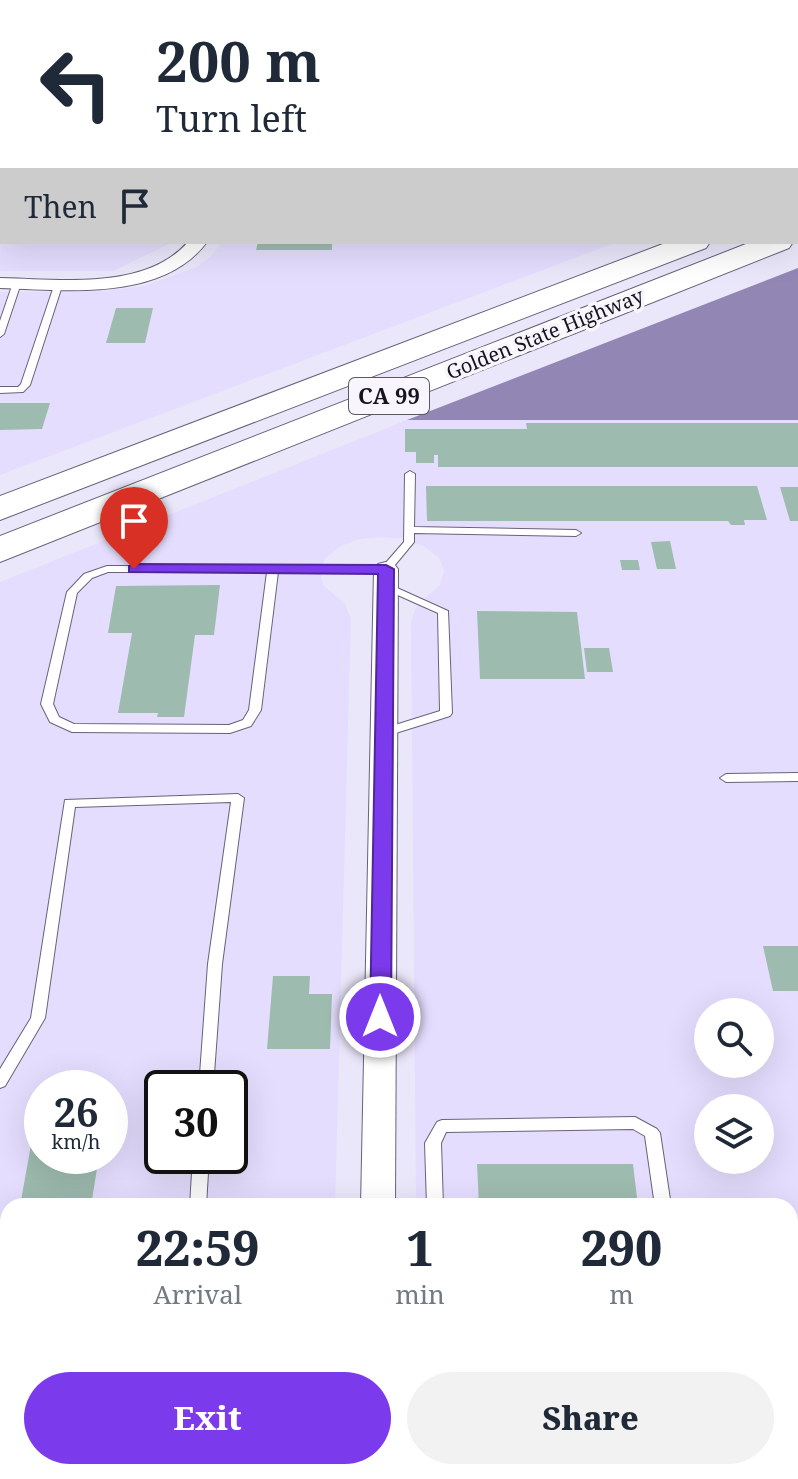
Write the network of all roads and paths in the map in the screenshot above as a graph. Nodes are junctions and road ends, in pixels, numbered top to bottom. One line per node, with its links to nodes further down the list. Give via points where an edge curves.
1 (196, 244): 4 (street, via 163,269 118,281)
2 (690, 244): 10 (highway, Golden State Highway / CA 99)
3 (773, 244): 13 (highway, Golden State Highway / CA 99)
4 (59, 283): 5 (street); 8 (lane, via 25,385)
5 (10, 288): 6 (lane); 7 (lane)
6 (0, 299)
7 (0, 334)
8 (0, 390)
9 (410, 474): 11 (lane)
10 (0, 509)
11 (409, 530): 12 (lane); 15 (lane, via 409,542)
12 (576, 533)
13 (0, 550)
14 (273, 569): 14 (lane, via 107,569 88,576 72,592 47,704 54,719 72,728 230,729 247,723 255,710); 15 (lane)
15 (386, 578): 16 (street); 16 (lane, via 443,611 446,713)
16 (383, 733): 23 (street)
17 (798, 777): 18 (lane)
18 (726, 778)
19 (207, 1070): 20 (lane, via 215,964 238,798 69,803 38,1018)
20 (0, 1082)
21 (200, 1174): 22 (lane)
22 (198, 1198)
23 (378, 1198)
24 (435, 1198): 25 (lane, via 433,1143 442,1126 635,1123 652,1133)
25 (662, 1198)

